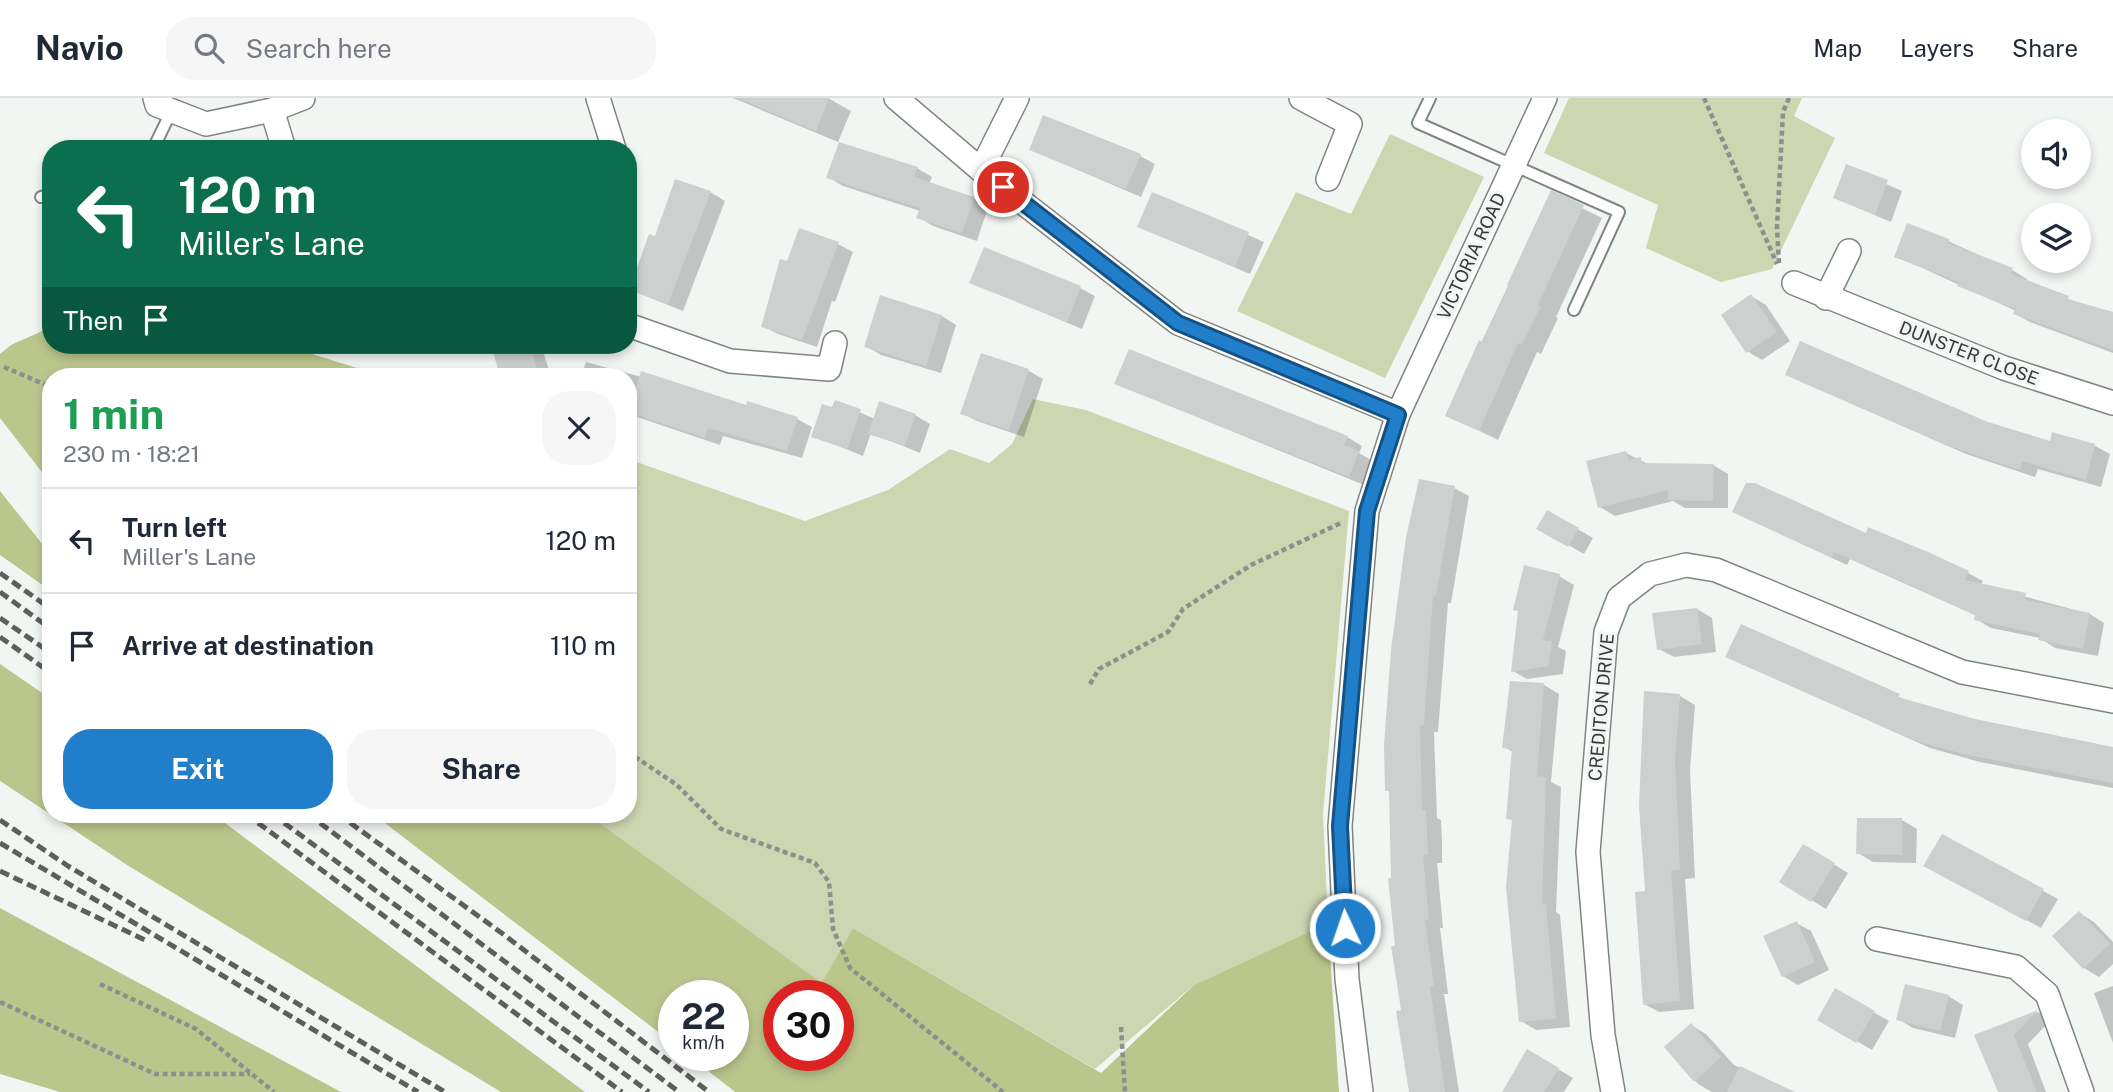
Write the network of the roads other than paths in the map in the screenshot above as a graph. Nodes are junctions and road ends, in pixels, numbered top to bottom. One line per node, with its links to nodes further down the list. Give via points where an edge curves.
1 (303, 98): 9 (street)
2 (598, 98): 12 (street)
3 (896, 98): 14 (street)
4 (1017, 98): 14 (street)
5 (1301, 98): 15 (street, via 1350,124)
6 (1430, 98): 13 (lane, via 1418,123)
7 (1545, 98): 13 (street, VICTORIA ROAD)
8 (164, 104): 9 (street, via 206,124); 10 (lane)
9 (272, 110): 11 (street)
10 (155, 140)
11 (281, 140)
12 (611, 140)
13 (1514, 166): 19 (lane, via 1619,212); 23 (street, VICTORIA ROAD)
14 (981, 170): 23 (street, via 1178,323)
15 (1328, 179)
16 (1849, 251): 18 (street)
17 (1794, 283): 18 (street, DUNSTER CLOSE)
18 (1826, 298): 22 (street, DUNSTER CLOSE, via 2004,368)
19 (1574, 310)
20 (637, 328): 21 (street, via 730,361 829,369)
21 (835, 343)
22 (2113, 403)
23 (1398, 415): 26 (street, VICTORIA ROAD, via 1367,511 1340,826 1348,979)
24 (2113, 701): 27 (street, CREDITON DRIVE, via 1962,672 1716,570 1686,565 1650,574 1619,598 1606,632 1588,852 1603,1035)
25 (1877, 939): 28 (street, via 2015,967 2047,994)
26 (1361, 1092)
27 (1613, 1092)
28 (2082, 1092)

